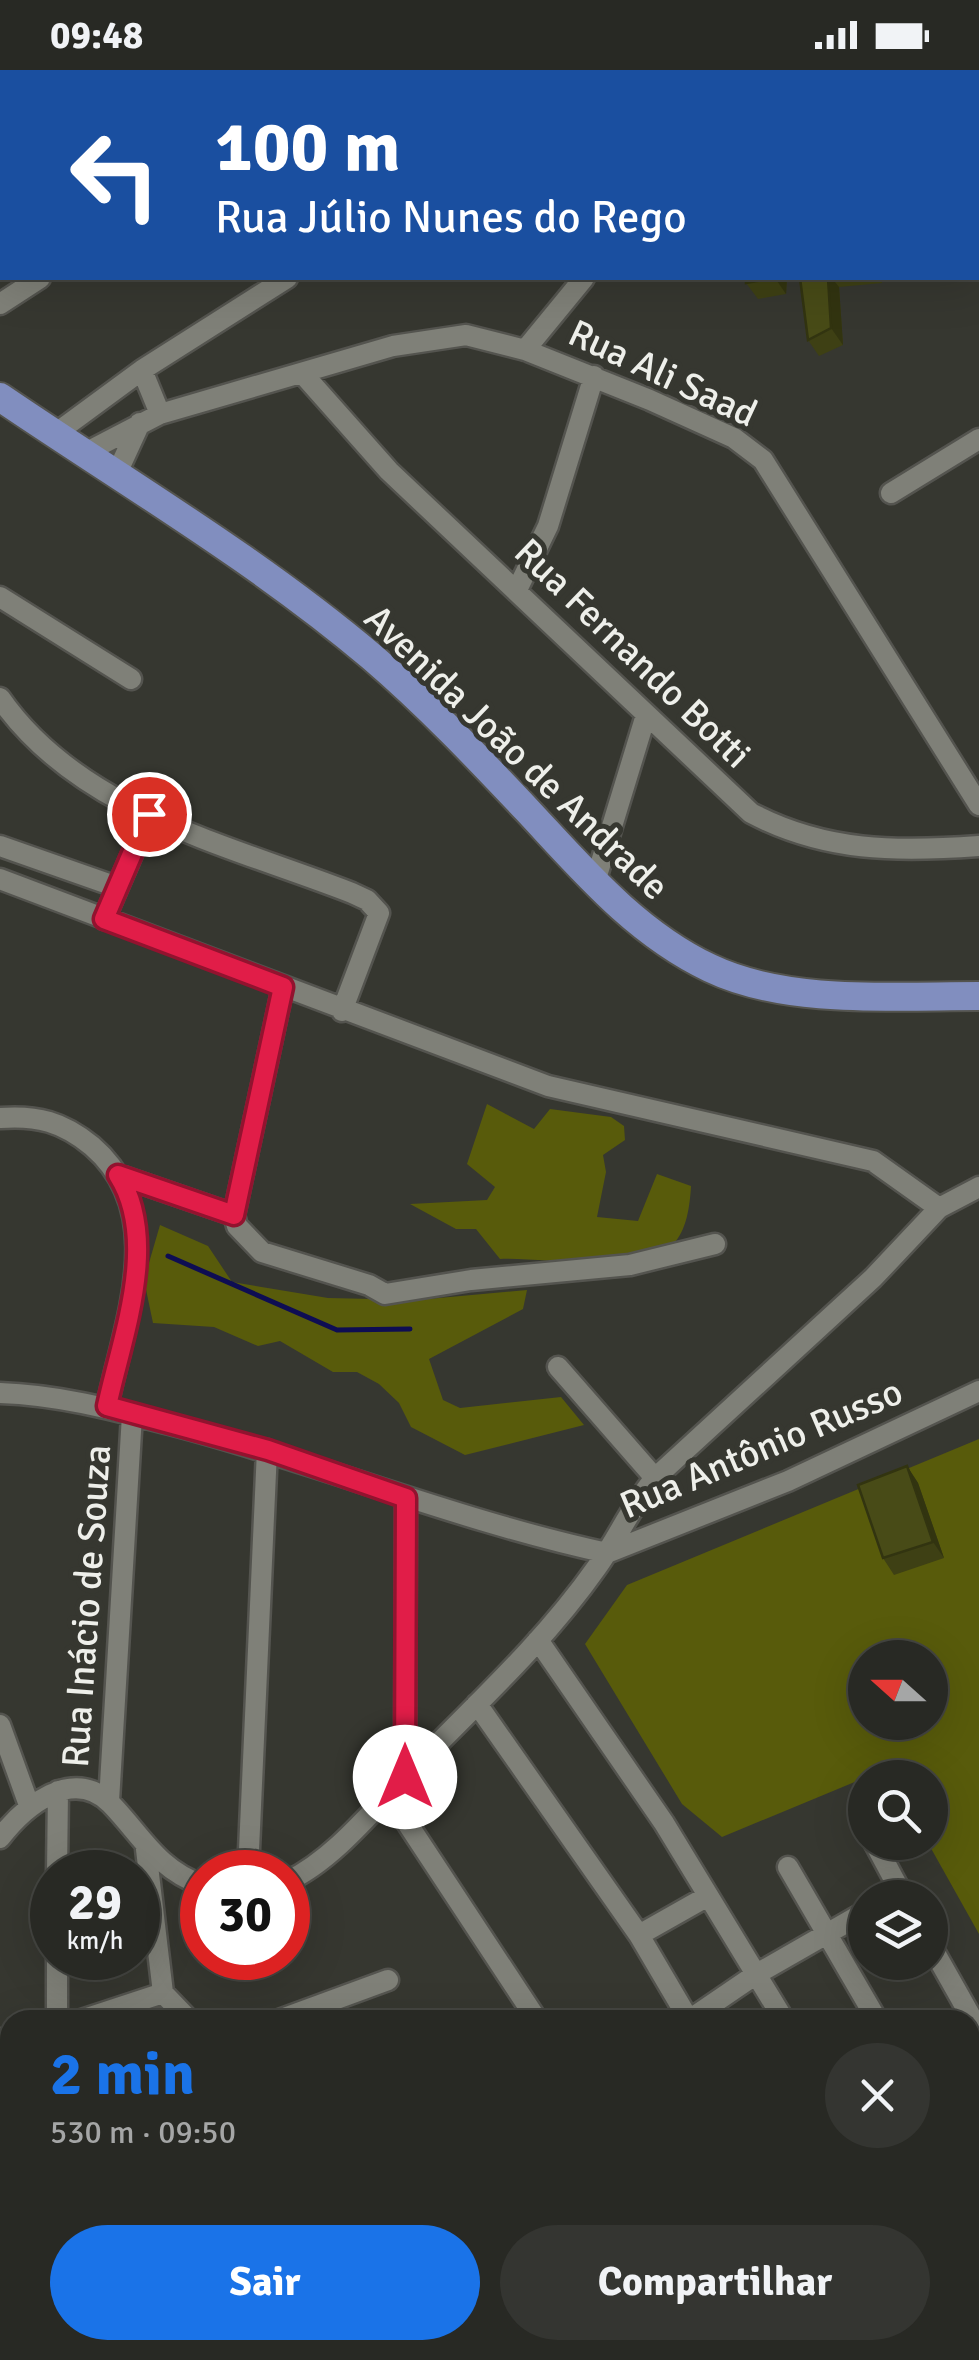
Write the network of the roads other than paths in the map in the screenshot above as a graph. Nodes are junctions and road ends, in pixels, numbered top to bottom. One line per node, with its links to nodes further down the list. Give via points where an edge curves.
1 (37, 280): 4 (street)
2 (283, 280): 6 (street)
3 (580, 280): 5 (street)
4 (0, 304)
5 (525, 350): 7 (street, Rua Ali Saad, via 486,338 442,337); 8 (street, Rua Ali Saad)
6 (142, 370): 10 (street); 12 (street)
7 (303, 374): 10 (street, Rua Ali Saad); 17 (street, Rua Fernando Botti, via 389,471)
8 (594, 376): 17 (street, via 548,526); 22 (street, Rua Ali Saad, via 734,438 763,460)
9 (0, 397): 12 (main road, Avenida João de Andrade)
10 (160, 414): 11 (street, Rua Ali Saad)
11 (140, 423): 14 (street, Rua Ali Saad); 15 (street)
12 (55, 434): 14 (main road, Avenida João de Andrade)
13 (979, 439): 16 (street)
14 (85, 453): 15 (main road, Avenida João de Andrade)
15 (117, 473): 27 (main road, Avenida João de Andrade, via 243,558 372,658 474,753)
16 (891, 493)
17 (517, 590): 21 (street, Rua Fernando Botti)
18 (0, 596): 19 (street)
19 (131, 680)
20 (0, 698): 23 (street, via 57,762)
21 (646, 715): 25 (street, Rua Fernando Botti, via 752,813 788,832 854,848); 27 (street)
22 (979, 805)
23 (149, 814): 28 (street); 32 (street, via 375,906)
24 (0, 846): 28 (street)
25 (979, 846)
26 (0, 880): 29 (street)
27 (594, 882): 31 (main road, Avenida João de Andrade, via 676,951 726,975 849,996)
28 (117, 888): 29 (street)
29 (104, 919): 30 (street)
30 (283, 987): 32 (street); 37 (street)
31 (979, 996)
32 (342, 1011): 36 (street, via 580,1095 873,1161)
33 (0, 1118): 34 (street, via 70,1128)
34 (118, 1175): 37 (street); 42 (street, via 137,1217 136,1254)
35 (979, 1186): 36 (street)
36 (940, 1208): 45 (street)
37 (234, 1215): 38 (street, via 262,1252 385,1294 630,1264)
38 (716, 1244)
39 (558, 1367): 45 (street)
40 (979, 1391): 47 (street, Rua Antônio Russo, via 788,1480)
41 (0, 1392): 42 (street)
42 (107, 1406): 43 (street)
43 (132, 1415): 44 (street); 54 (street, Rua Inácio de Souza)
44 (268, 1450): 46 (street); 59 (street)
45 (655, 1478): 47 (street)
46 (406, 1498): 47 (street, via 507,1531); 51 (street)
47 (607, 1553): 48 (street, Rua Antônio Russo)
48 (538, 1640): 49 (street, Rua Antônio Russo); 63 (street)
49 (477, 1704): 51 (street, Rua Antônio Russo); 66 (street)
50 (0, 1724): 55 (street)
51 (405, 1777): 53 (street, Rua Antônio Russo)
52 (58, 1791): 54 (street); 55 (street); 58 (street)
53 (388, 1794): 60 (street, Rua Antônio Russo); 76 (street)
54 (108, 1801): 57 (street)
55 (29, 1806): 56 (street)
56 (0, 1838)
57 (146, 1849): 62 (street); 71 (street)
58 (58, 1850)
59 (249, 1850)
60 (310, 1867)
61 (788, 1867): 65 (street)
62 (180, 1875)
63 (708, 1896): 66 (street); 67 (street)
64 (848, 1922): 65 (street)
65 (826, 1934): 67 (street); 80 (street)
66 (639, 1935): 77 (street)
67 (755, 1974): 78 (street); 79 (street)
68 (948, 1976): 81 (street)
69 (57, 1980): 72 (street)
70 (388, 1980): 75 (street)
71 (163, 1993): 73 (street); 74 (street)
72 (57, 2010)
73 (112, 2010)
74 (179, 2010)
75 (306, 2010)
76 (530, 2010)
77 (683, 2010)
78 (703, 2010)
79 (778, 2010)
80 (871, 2010)
81 (967, 2010)

